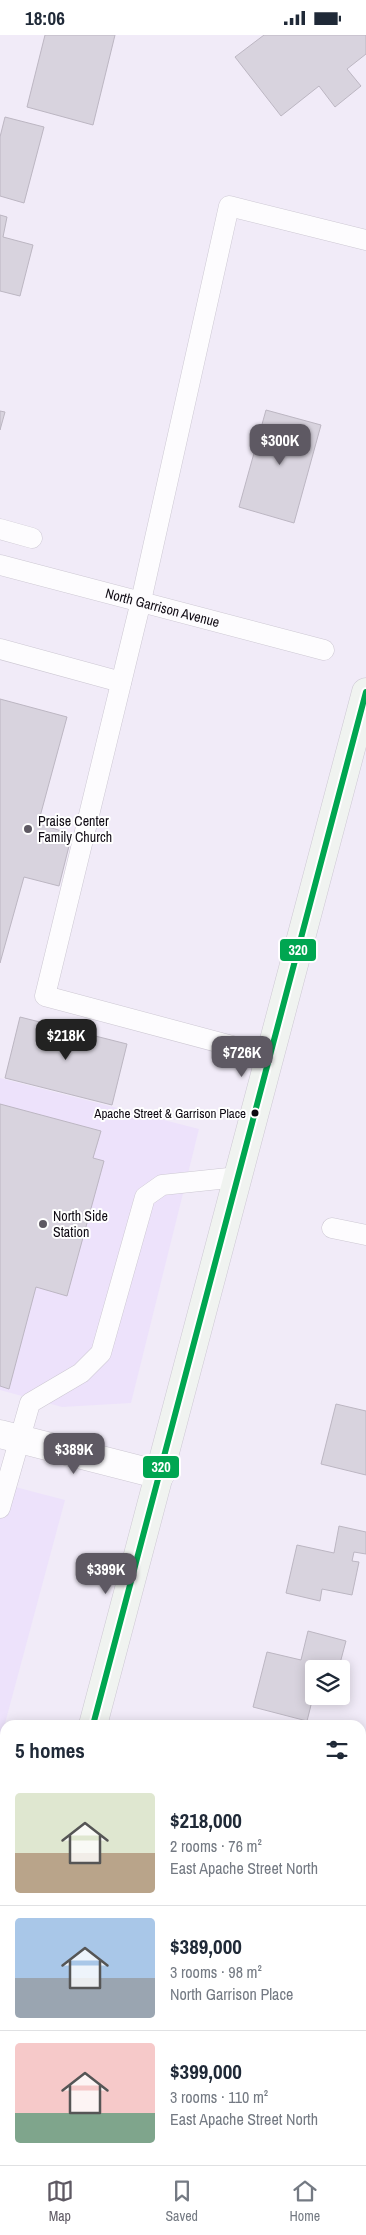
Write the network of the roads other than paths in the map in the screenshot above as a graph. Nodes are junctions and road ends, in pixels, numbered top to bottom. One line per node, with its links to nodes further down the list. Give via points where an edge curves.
1 (366, 240): 5 (lane, via 229,207)
2 (0, 529): 3 (lane)
3 (32, 538)
4 (0, 565): 5 (lane, North Garrison Avenue)
5 (140, 601): 7 (lane, North Garrison Avenue); 8 (lane)
6 (0, 649): 8 (lane)
7 (324, 650)
8 (121, 681): 10 (lane, via 45,997)
9 (366, 692): 10 (main road)
10 (270, 1055): 11 (main road)
11 (238, 1177): 14 (lane, via 162,1185 145,1197 101,1353 81,1373 30,1403); 15 (main road)
12 (332, 1228): 13 (lane)
13 (366, 1235)
14 (9, 1436): 15 (street); 16 (lane)
15 (160, 1475): 17 (main road)
16 (0, 1509)
17 (94, 1720)

